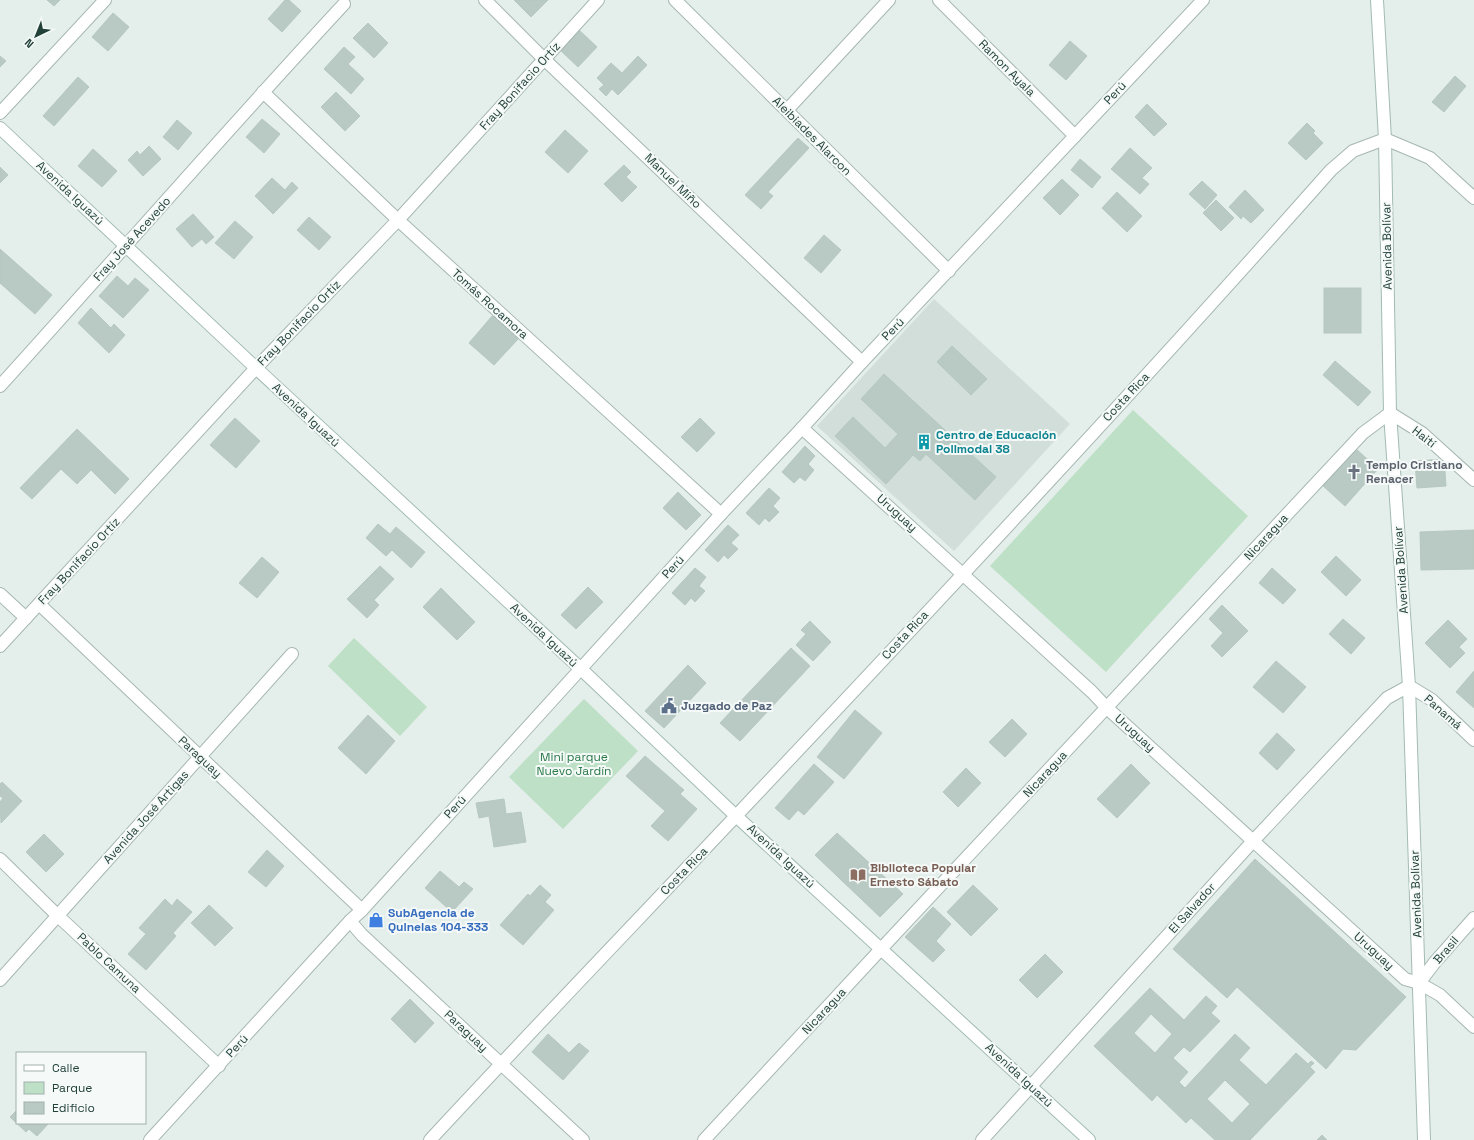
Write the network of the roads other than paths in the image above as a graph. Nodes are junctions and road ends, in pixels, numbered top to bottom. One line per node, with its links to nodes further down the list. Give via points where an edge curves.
1 (105, 0): 13 (street)
2 (485, 0): 10 (street, Manuel Miño)
3 (598, 0): 10 (street, Fray Bonifacio Ortíz)
4 (675, 0): 12 (street, Aleibiades Alarcon)
5 (890, 0): 12 (street)
6 (939, 0): 15 (street, Ramon Ayala)
7 (1203, 0): 15 (street, Perú)
8 (1377, 0): 16 (street, Avenida Bolívar)
9 (344, 4): 11 (street, Fray José Acevedo)
10 (544, 59): 18 (street, Fray Bonifacio Ortíz); 21 (street, Manuel Miño)
11 (263, 92): 18 (street, Tomás Rocamora); 19 (street, Fray José Acevedo)
12 (787, 110): 20 (street, Aleibiades Alarcon)
13 (0, 112)
14 (0, 128): 19 (street, Avenida Iguazú)
15 (1075, 136): 20 (street, Perú)
16 (1385, 139): 17 (street, via 1430,158); 24 (street, Avenida Bolívar); 28 (street, Costa Rica, via 1353,151 1331,170 1211,305)
17 (1474, 198)
18 (398, 220): 22 (street, Fray Bonifacio Ortíz); 27 (street, Tomás Rocamora)
19 (126, 247): 22 (street, Avenida Iguazú); 23 (street, Fray José Acevedo)
20 (948, 271): 21 (street, Perú)
21 (862, 362): 25 (street, Perú)
22 (256, 368): 30 (street, Fray Bonifacio Ortíz); 34 (street, Avenida Iguazú)
23 (0, 386)
24 (1390, 413): 26 (street, Haití, via 1422,433); 35 (street, Avenida Bolívar); 36 (street, Nicaragua, via 1363,433)
25 (802, 428): 27 (street, Perú); 28 (street, Uruguay)
26 (1474, 480)
27 (721, 514): 34 (street, Perú)
28 (963, 573): 36 (street, Uruguay); 39 (street, Costa Rica)
29 (0, 594): 31 (street)
30 (39, 604): 31 (street, Fray Bonifacio Ortíz); 38 (street, Paraguay)
31 (26, 618): 32 (street, Fray Bonifacio Ortíz)
32 (0, 646)
33 (292, 654): 38 (street, Avenida José Artigas)
34 (581, 669): 39 (street, Avenida Iguazú); 42 (street, Perú)
35 (1409, 686): 37 (street, Panamá, via 1432,700); 40 (street, El Salvador, via 1386,698); 48 (street, Avenida Bolívar)
36 (1107, 708): 40 (street, Uruguay); 46 (street, Nicaragua)
37 (1474, 740)
38 (200, 757): 42 (street, Paraguay); 43 (street, Avenida José Artigas)
39 (736, 816): 46 (street, Avenida Iguazú); 50 (street, Costa Rica)
40 (1253, 840): 48 (street, Uruguay, via 1405,979); 52 (street, El Salvador)
41 (0, 859): 43 (street, Pablo Camuna)
42 (362, 910): 45 (street, Perú)
43 (58, 916): 47 (street, Avenida José Artigas); 51 (street, Pablo Camuna)
44 (1474, 918): 48 (street, Brasil)
45 (350, 920): 50 (street, Paraguay, via 362,935); 51 (street, Perú)
46 (881, 949): 52 (street, Avenida Iguazú); 56 (street, Nicaragua)
47 (0, 980)
48 (1419, 983): 49 (street, Uruguay, via 1440,995); 59 (street, Avenida Bolívar)
49 (1474, 1027)
50 (501, 1063): 54 (street, Costa Rica); 55 (street, Paraguay)
51 (219, 1066): 53 (street, Perú)
52 (1032, 1086): 57 (street, El Salvador); 58 (street, Avenida Iguazú)
53 (150, 1140)
54 (430, 1140)
55 (583, 1140)
56 (704, 1140)
57 (982, 1140)
58 (1090, 1140)
59 (1424, 1140)

